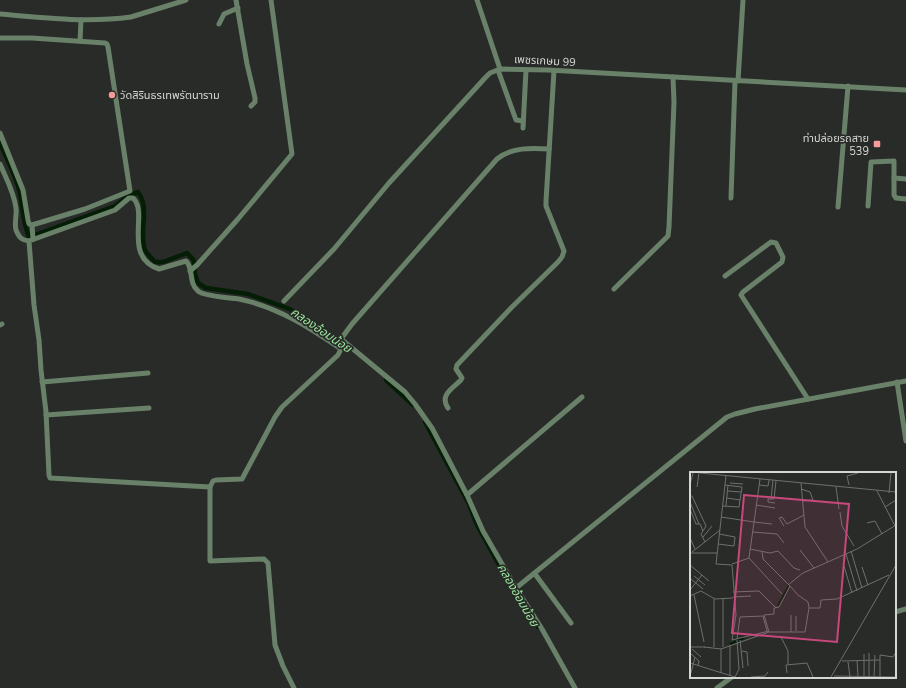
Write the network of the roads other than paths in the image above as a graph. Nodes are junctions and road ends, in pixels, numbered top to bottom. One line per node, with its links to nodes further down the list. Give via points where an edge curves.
1 (186, 0): 8 (street, via 131,17)
2 (236, 0): 6 (street)
3 (271, 0): 33 (street, via 292,154)
4 (477, 0): 12 (street)
5 (743, 0): 16 (street)
6 (238, 8): 9 (street, via 224,14); 19 (street, via 255,98)
7 (0, 14): 8 (street)
8 (81, 20): 11 (street)
9 (219, 24)
10 (0, 38): 11 (street)
11 (80, 41): 31 (street, via 105,43 108,47 130,191)
12 (499, 69): 13 (street, เพชรเกษม 99); 20 (street, via 516,120); 36 (street, เพชรเกษม 99, via 485,78 389,183 341,241)
13 (526, 70): 14 (street, เพชรเกษม 99); 20 (street)
14 (554, 71): 15 (street, เพชรเกษม 99); 23 (street)
15 (673, 77): 16 (street, เพชรเกษม 99); 35 (street, via 668,236)
16 (737, 81): 17 (street, เพชรเกษม 99); 27 (street)
17 (848, 86): 18 (street, เพชรเกษม 99); 30 (street)
18 (906, 90)
19 (251, 106)
20 (523, 121): 21 (street)
21 (523, 128)
22 (0, 132): 31 (street, via 23,190 28,220)
23 (549, 149): 37 (street, via 532,148 505,152 497,159 352,324); 46 (street, via 546,206 564,254 457,365 456,369 462,380 445,397 444,402)
24 (0, 164): 32 (street, via 15,201 15,228 20,237)
25 (894, 178): 26 (street); 28 (street, via 894,195 896,198); 29 (street, via 894,161 871,162)
26 (906, 179)
27 (732, 198)
28 (906, 199)
29 (868, 206)
30 (838, 207)
31 (32, 228): 32 (street)
32 (29, 240): 33 (street, via 115,210 129,198 133,198 138,213 138,246 144,258 159,269 186,260); 41 (street)
33 (191, 270): 38 (street, via 193,285 199,292 254,302 274,310 300,322)
34 (725, 276): 44 (street, via 771,242 776,243 783,257 782,262 741,295)
35 (614, 289)
36 (284, 301)
37 (341, 340): 38 (street); 50 (street, via 415,404 432,428)
38 (341, 349): 49 (street, via 335,358 278,412 242,479 216,480)
39 (148, 373): 41 (street)
40 (906, 381): 42 (street)
41 (42, 382): 47 (street)
42 (897, 382): 44 (street); 48 (street)
43 (582, 397): 50 (street)
44 (808, 399): 51 (street, via 748,410 727,417)
45 (149, 408): 47 (street)
46 (448, 408)
47 (46, 415): 49 (street, via 50,478)
48 (906, 441)
49 (210, 487): 57 (street, via 210,560 267,560 275,645)
50 (467, 496): 52 (street, via 483,531)
51 (535, 574): 52 (street); 55 (street)
52 (516, 588): 58 (street)
53 (906, 609): 54 (street)
54 (896, 612)
55 (571, 623)
56 (731, 678): 59 (street)
57 (294, 688)
58 (575, 688)
59 (717, 688)

